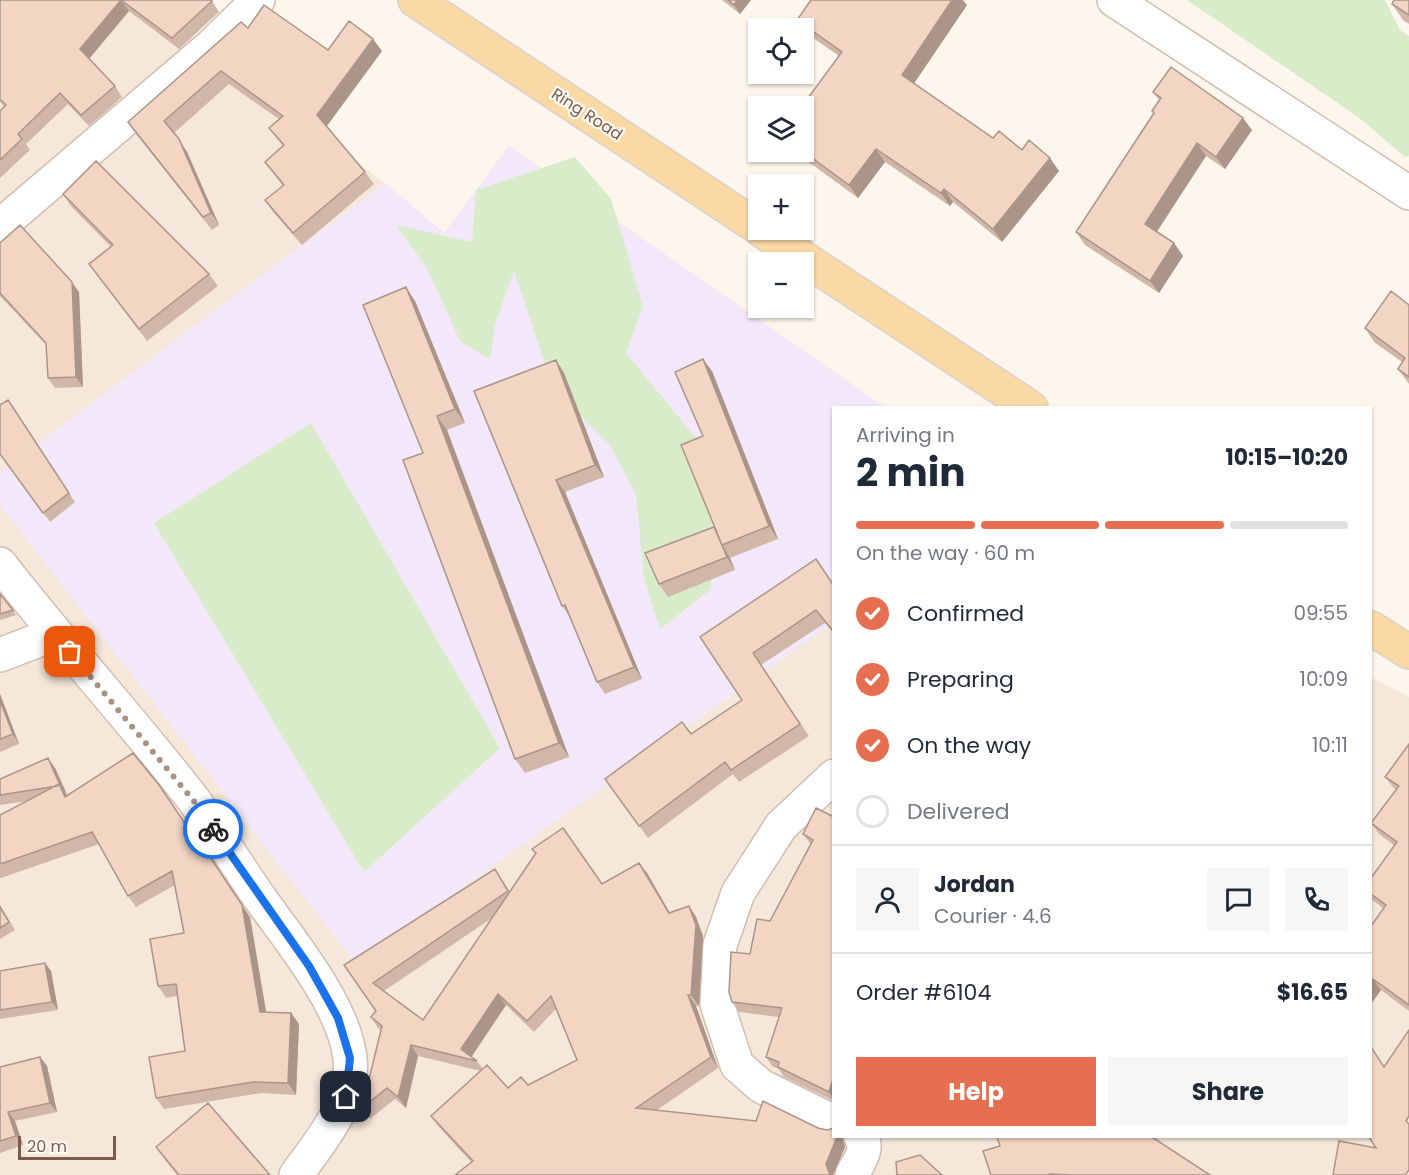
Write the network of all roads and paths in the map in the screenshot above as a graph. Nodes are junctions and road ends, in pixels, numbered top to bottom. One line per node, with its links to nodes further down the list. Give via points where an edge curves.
1 (258, 0): 6 (street, via 210,47)
2 (415, 0): 5 (main road, Ring Road)
3 (1114, 0): 4 (street)
4 (1409, 194)
5 (748, 221)
6 (0, 226)
7 (777, 240): 8 (main road, Ring Road)
8 (1028, 406)
9 (0, 564): 11 (street)
10 (1372, 629): 12 (main road)
11 (54, 634): 13 (street); 17 (street, via 193,800 309,966 338,1018 350,1058 346,1097)
12 (1409, 652)
13 (0, 655)
14 (832, 778): 15 (street, via 781,826 738,893 720,945 717,1004 737,1065 777,1095)
15 (832, 1121)
16 (862, 1138): 18 (street, via 865,1150)
17 (296, 1175)
18 (852, 1175)

